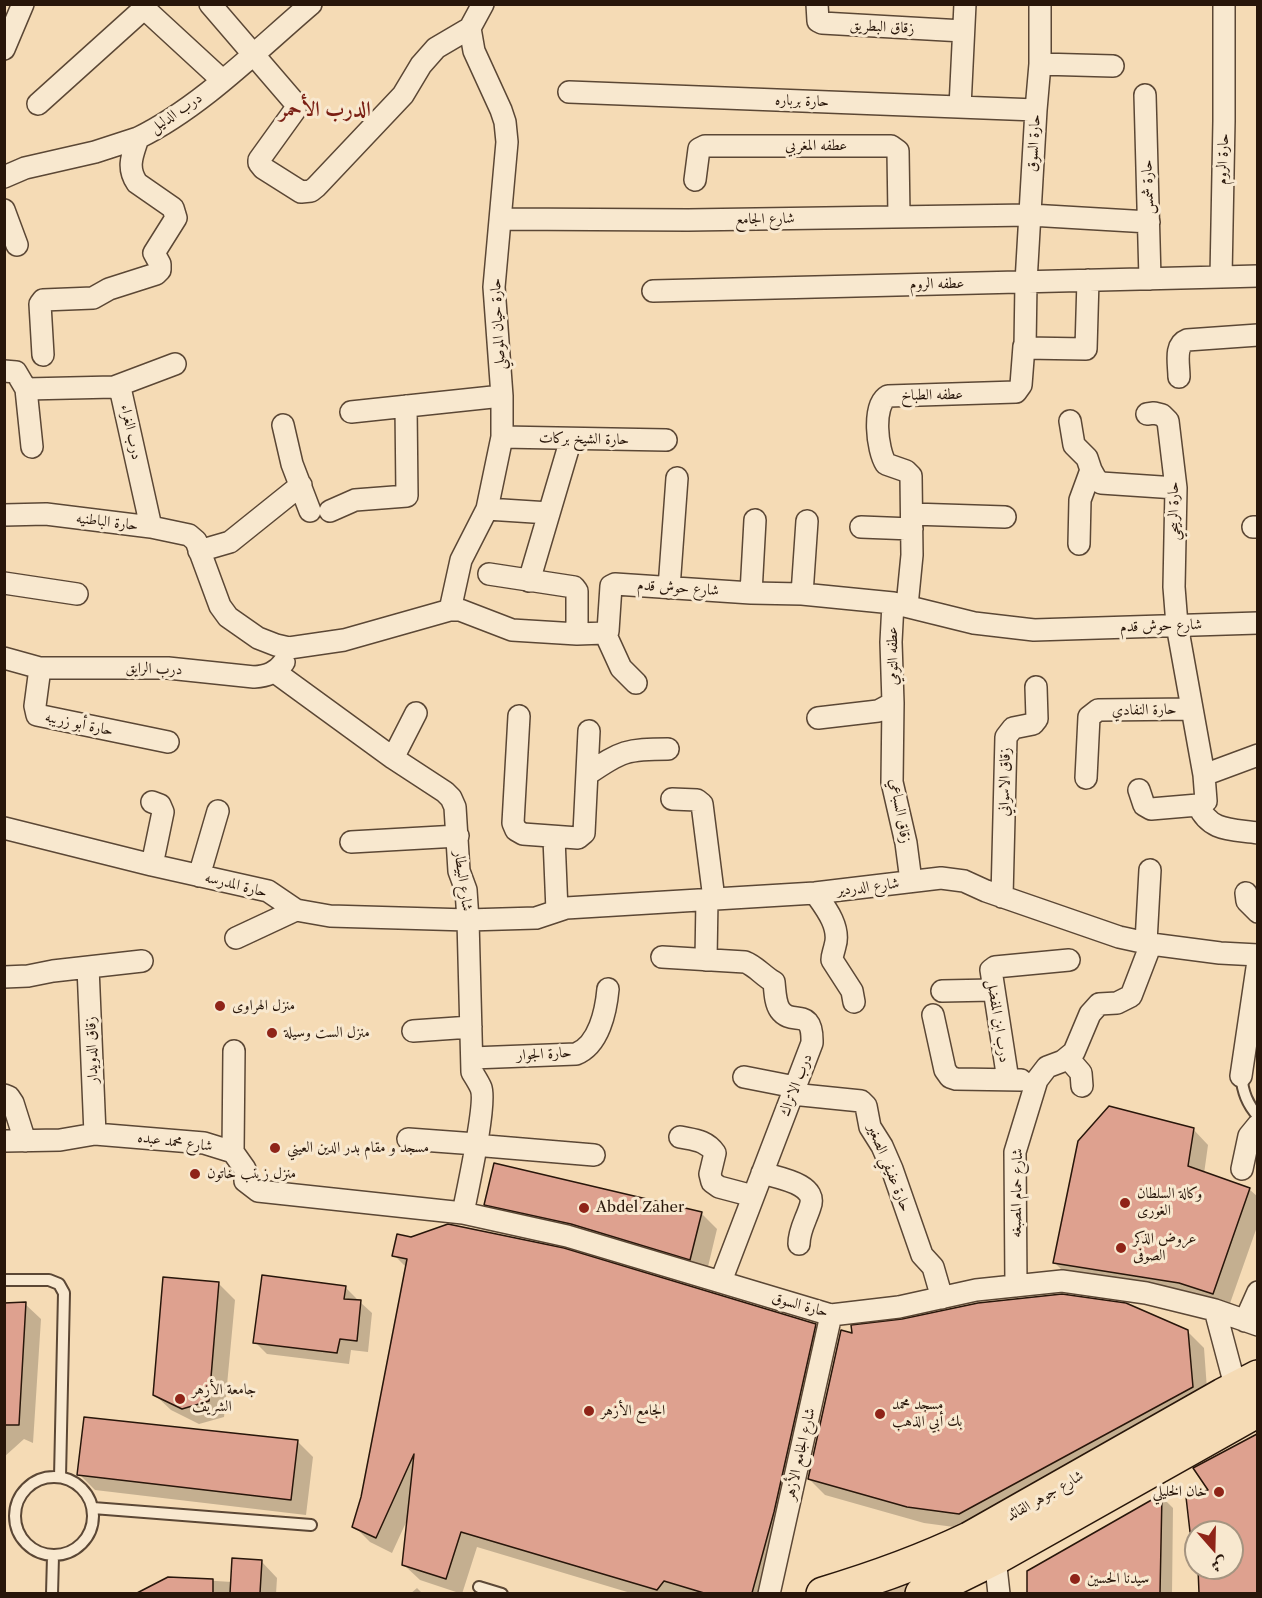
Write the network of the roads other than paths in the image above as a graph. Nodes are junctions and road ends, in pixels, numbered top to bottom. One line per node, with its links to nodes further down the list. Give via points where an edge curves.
1 (23, 4): 11 (street)
2 (210, 4): 12 (street)
3 (310, 4): 12 (street, درب الدليل)
4 (483, 4): 9 (street)
5 (817, 4): 10 (street, زقاق البطريق, via 818,21 822,23)
6 (964, 4): 10 (street)
7 (1040, 4): 13 (street, حارة السوق)
8 (1224, 4): 31 (street, حارة الروم)
9 (470, 28): 12 (street, via 436,48 403,94 316,187 306,192 259,163 297,107); 27 (street, حارة حيان الموصلي, via 479,65 505,122)
10 (963, 31): 19 (street)
11 (4, 49)
12 (252, 54): 15 (street, درب الدليل)
13 (1040, 64): 14 (street); 20 (street, حارة السوق)
14 (1113, 66)
15 (222, 80): 18 (street, via 146,10); 21 (street, درب الدليل)
16 (568, 92): 19 (street, حارة برباره)
17 (1145, 95): 28 (street, حارة شمس)
18 (38, 104)
19 (960, 107): 20 (street, حارة برباره)
20 (1036, 110): 25 (street, حارة السوق)
21 (138, 138): 22 (street); 35 (street, درب الدليل, via 130,163 132,177 173,208 176,218 154,253 160,270)
22 (4, 177)
23 (695, 180): 26 (street, عطفه المغربي, via 699,149 705,146 891,146 898,151)
24 (4, 210): 29 (street)
25 (1030, 215): 26 (street, شارع الجامع); 28 (street, شارع الجامع); 34 (street, حارة السوق)
26 (899, 216): 27 (street, شارع الجامع)
27 (501, 219): 46 (street, حارة حيان الموصلي, via 494,287)
28 (1149, 222): 32 (street, حارة شمس)
29 (17, 245)
30 (1257, 276): 31 (street)
31 (1221, 277): 32 (street, عطفه الروم)
32 (1150, 279): 33 (street, عطفه الروم)
33 (1088, 280): 34 (street, عطفه الروم); 39 (street, via 1086,349)
34 (1026, 282): 36 (street, عطفه الروم); 39 (street, حارة السوق)
35 (109, 289): 37 (street); 40 (street, درب الدليل, via 93,298 41,301)
36 (653, 291)
37 (112, 311)
38 (1257, 335): 43 (street, via 1182,342)
39 (1024, 346): 66 (street, عطفه الطباخ, via 1021,385 1016,392 883,399 879,406 880,455 886,464 911,476)
40 (43, 355)
41 (175, 364): 44 (street)
42 (4, 371): 45 (street, via 16,372)
43 (1179, 377)
44 (114, 387): 45 (street, درب الغراء); 67 (street, درب الغراء, via 123,397)
45 (26, 389): 55 (street)
46 (502, 396): 47 (street); 52 (street, حارة حيان الموصلي)
47 (406, 406): 48 (street); 58 (street, via 407,496 355,500 320,511)
48 (351, 412)
49 (1146, 414): 59 (street, حارة الربيحي, via 1162,415 1168,422)
50 (1070, 421): 56 (street, via 1074,445 1087,458)
51 (283, 425): 58 (street)
52 (502, 437): 53 (street, حارة الشيخ بركات); 60 (street, حارة حيان الموصلي)
53 (571, 438): 54 (street, حارة الشيخ بركات); 61 (street)
54 (666, 440)
55 (32, 447)
56 (1091, 470): 59 (street, via 1101,483); 69 (street, via 1080,500)
57 (676, 478): 74 (street)
58 (301, 485): 70 (street, via 230,542)
59 (1176, 488): 81 (street, حارة الربيحي)
60 (486, 509): 61 (street); 79 (street, حارة حيان الموصلي, via 461,560)
61 (549, 513): 72 (street)
62 (4, 515): 67 (street, حارة الباطنيه, via 46,514)
63 (1005, 517): 66 (street)
64 (755, 520): 75 (street)
65 (807, 521): 77 (street)
66 (912, 522): 68 (street); 78 (street, عطفه الطباخ, via 912,555)
67 (151, 527): 70 (street, حارة الباطنيه, via 189,535)
68 (861, 527)
69 (1079, 544)
70 (199, 551): 84 (street, via 228,617 258,638)
71 (489, 574): 72 (street)
72 (529, 581): 83 (street, via 576,588)
73 (4, 583): 76 (street)
74 (669, 588): 75 (street, شارع حوش قدم); 82 (street, شارع حوش قدم, via 613,584)
75 (751, 593): 77 (street, شارع حوش قدم)
76 (77, 594)
77 (802, 594): 78 (street, شارع حوش قدم)
78 (900, 604): 81 (street, شارع حوش قدم, via 974,623 1034,630); 90 (street, عطفه التومي, via 891,642)
79 (450, 610): 83 (street, via 460,610 512,630); 84 (street, via 344,640)
80 (1257, 623): 81 (street, شارع حوش قدم)
81 (1177, 625): 91 (street, حارة الربيحي)
82 (605, 633): 83 (street); 88 (street, via 621,668)
83 (577, 634)
84 (290, 648): 87 (street)
85 (4, 658): 86 (street, درب الرايق)
86 (40, 668): 87 (street, درب الرايق, via 168,668 254,677); 96 (street, حارة أبو زريبه, via 37,715)
87 (275, 672): 99 (street, شارع البيطار)
88 (636, 684)
89 (1036, 687): 119 (street, زقاق الاسواني, via 1034,724 1013,728 1006,737)
90 (892, 703): 94 (street, عطفه التومي, via 878,711); 116 (street, زقاق السباعي, via 892,782)
91 (1191, 709): 101 (street, حارة الربيحي); 102 (street, حارة النفادي, via 1093,712 1089,717)
92 (416, 713): 99 (street)
93 (519, 716): 111 (street, via 513,823 523,834)
94 (818, 718)
95 (589, 731): 100 (street)
96 (168, 742)
97 (668, 749): 100 (street, via 624,752)
98 (1257, 755): 101 (street)
99 (393, 758): 110 (street, شارع البيطار, via 451,798)
100 (588, 774): 111 (street, via 584,833 578,838)
101 (1204, 775): 106 (street, حارة الربيحي, via 1206,801)
102 (1086, 778)
103 (1139, 790): 106 (street, via 1144,805 1151,809)
104 (672, 799): 120 (street, via 697,800 702,804)
105 (152, 802): 113 (street, via 160,805 163,812)
106 (1198, 805): 109 (street, via 1209,822 1220,828)
107 (218, 811): 115 (street)
108 (4, 828): 113 (street, حارة المدرسه)
109 (1257, 833)
110 (458, 836): 112 (street); 124 (street, شارع البيطار, via 459,871 466,890)
111 (554, 837): 122 (street)
112 (351, 842)
113 (152, 865): 115 (street, حارة المدرسه)
114 (1150, 870): 126 (street)
115 (199, 876): 121 (street, حارة المدرسه, via 268,891)
116 (911, 882): 117 (street, شارع الدردير); 119 (street, شارع الدردير, via 941,878 964,881)
117 (815, 892): 120 (street, شارع الدردير); 138 (street, via 831,916 836,946 832,960 852,991)
118 (1246, 893): 123 (street, via 1247,901)
119 (1002, 897): 126 (street, شارع الدردير, via 1119,937)
120 (711, 899): 122 (street, شارع الدردير); 129 (street)
121 (296, 910): 124 (street, حارة المدرسه, via 330,916); 125 (street)
122 (557, 911): 124 (street, شارع الدردير, via 536,918)
123 (1257, 912)
124 (468, 920): 140 (street, شارع البيطار)
125 (236, 938)
126 (1149, 943): 127 (street, شارع الدردير); 144 (street, via 1131,996 1094,1008)
127 (1257, 955)
128 (662, 957): 129 (street, درب الاتراك)
129 (706, 960): 150 (street, درب الاتراك, via 754,965 774,982 779,1009 807,1022 812,1029 812,1043)
130 (1069, 960): 136 (street, درب ابن المفضل, via 995,967 990,975)
131 (142, 961): 133 (street)
132 (1257, 961): 145 (street)
133 (88, 967): 134 (street); 154 (street, زقاق الدويدار)
134 (4, 977)
135 (608, 988): 143 (street, حارة الجوار, via 593,1041 585,1050)
136 (993, 990): 137 (street); 147 (street, درب ابن المفضل)
137 (942, 991)
138 (854, 1002)
139 (933, 1015): 147 (street, via 950,1077)
140 (471, 1027): 141 (street); 143 (street, شارع البيطار)
141 (412, 1032)
142 (234, 1051): 159 (street)
143 (471, 1058): 158 (street, شارع البيطار, via 472,1072 482,1089)
144 (1068, 1058): 148 (street, via 1047,1067); 149 (street, via 1081,1073)
145 (1241, 1076): 152 (lane, via 1249,1107)
146 (744, 1077): 150 (street)
147 (1008, 1080): 148 (street)
148 (1036, 1080): 168 (street, شارع حمام المصبغه, via 1014,1152)
149 (1082, 1086)
150 (793, 1091): 162 (street, درب الاتراك); 170 (street, حارة عفيفي الصغير, via 861,1101 866,1106 870,1127 892,1169 922,1255 933,1267)
151 (4, 1095): 157 (street, via 13,1102)
152 (1257, 1116)
153 (1257, 1125): 161 (street, via 1249,1136)
154 (95, 1134): 157 (street, شارع محمد عبده); 159 (street, شارع محمد عبده, via 204,1143)
155 (680, 1137): 163 (street, via 711,1147 715,1153 712,1182)
156 (408, 1139): 158 (street)
157 (15, 1141)
158 (481, 1145): 160 (street); 164 (street, شارع البيطار)
159 (233, 1152): 164 (street, شارع محمد عبده, via 245,1169 245,1181 258,1191)
160 (594, 1155)
161 (1242, 1169)
162 (762, 1173): 163 (street, درب الاتراك); 165 (street, via 800,1185 812,1196)
163 (753, 1196): 167 (street, درب الاتراك)
164 (463, 1213): 167 (street, حارة السوق, via 567,1236)
165 (799, 1244)
166 (4, 1280): 175 (lane, via 49,1280 59,1284 64,1293)
167 (722, 1281): 172 (street, حارة السوق)
168 (1016, 1286): 170 (street, حارة السوق); 171 (street, حارة السوق, via 1062,1281 1146,1293)
169 (1257, 1292): 173 (street)
170 (942, 1298): 172 (street, حارة السوق)
171 (1215, 1310): 173 (street, حارة السوق); 174 (street)
172 (831, 1315): 185 (street, شارع الجامع الأزهر)
173 (1251, 1323)
174 (1250, 1392): 180 (main road, شارع جوهر القائد); 186 (main road, شارع جوهر القائد, via 931,1557)
175 (60, 1477): 176 (lane, via 33,1483); 177 (lane, via 75,1482 87,1493)
176 (10, 1506): 179 (lane, via 22,1540 36,1551)
177 (93, 1508): 178 (lane); 179 (lane, via 93,1526 85,1542 71,1552)
178 (311, 1525)
179 (53, 1556): 183 (lane)
180 (995, 1558): 182 (main road, شارع جوهر القائد); 187 (street)
181 (479, 1587): 184 (lane)
182 (939, 1590)
183 (52, 1593)
184 (502, 1593)
185 (769, 1593)
186 (823, 1593)
187 (999, 1593)

